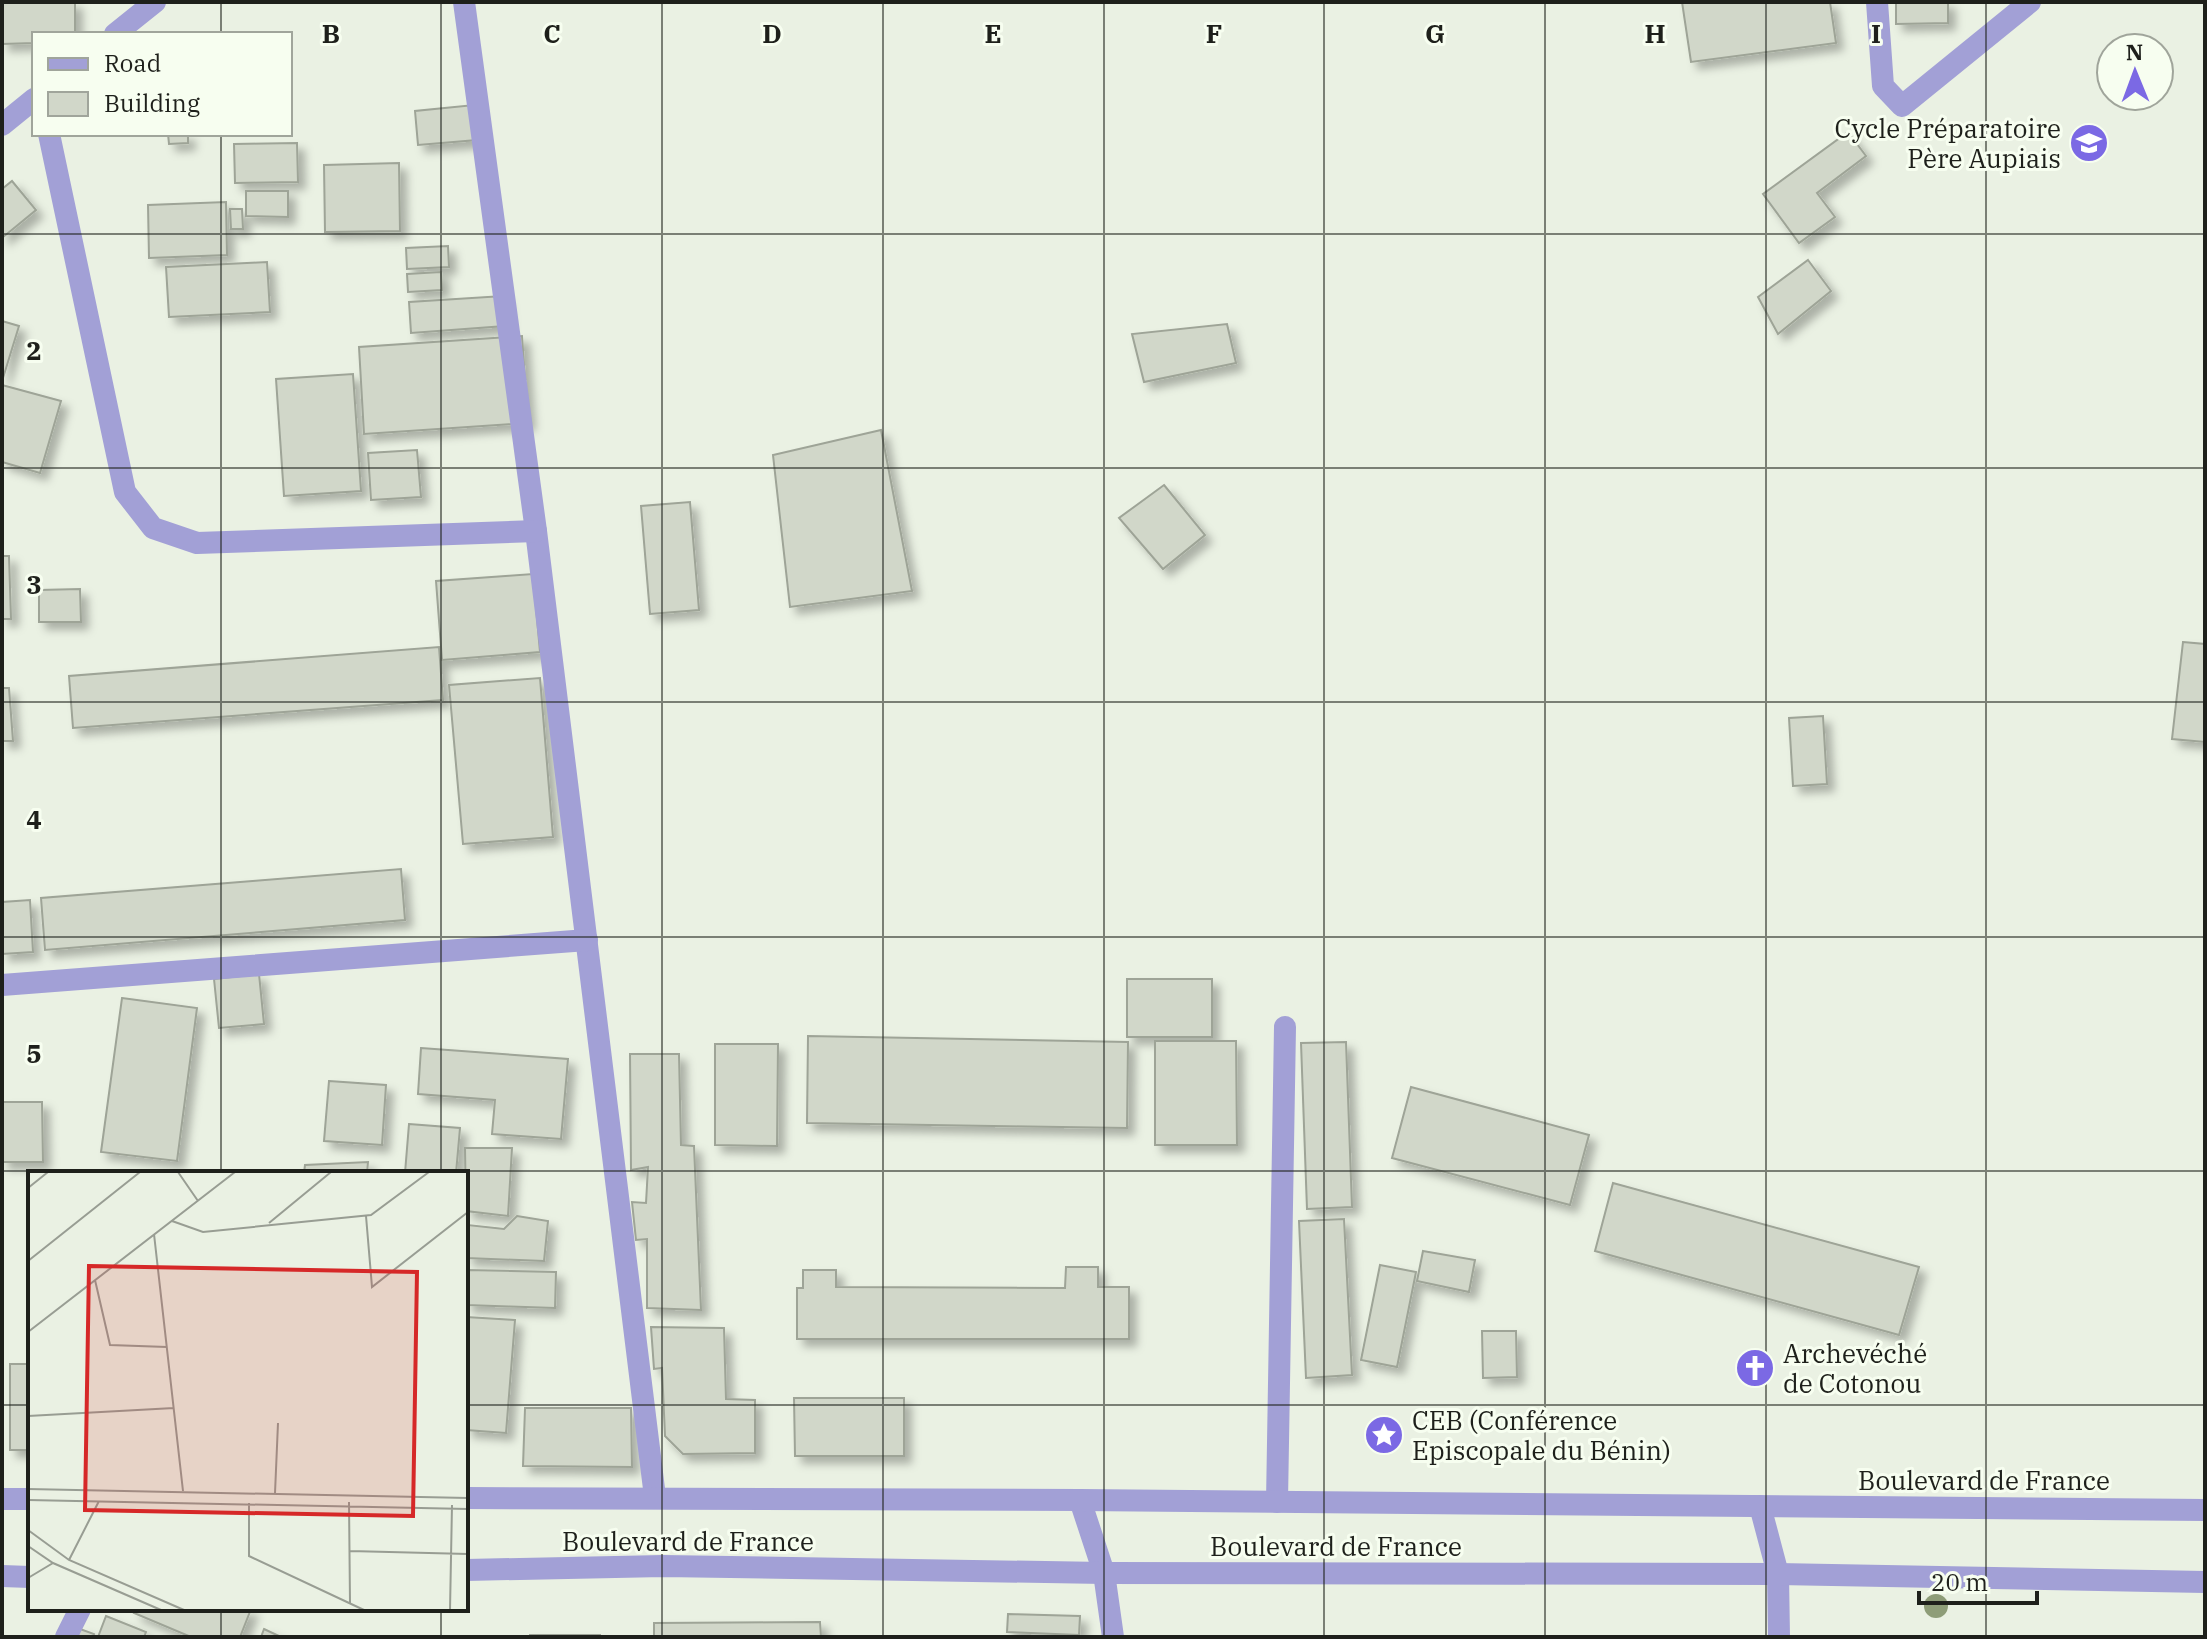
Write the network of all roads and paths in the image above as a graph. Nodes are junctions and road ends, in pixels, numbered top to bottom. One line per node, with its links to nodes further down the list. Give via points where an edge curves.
1 (155, 2): 5 (street)
2 (464, 2): 9 (street)
3 (1877, 2): 4 (street, via 1883,86 1902,106)
4 (2030, 2)
5 (118, 32)
6 (32, 101): 7 (street)
7 (2, 125)
8 (49, 136): 9 (street, via 125,492 153,528 197,543)
9 (536, 531): 10 (street)
10 (587, 940): 11 (street); 13 (street)
11 (2, 985)
12 (1285, 1027): 18 (street)
13 (655, 1497): 14 (street, Boulevard de France); 17 (street, Boulevard de France)
14 (468, 1498)
15 (2, 1499): 16 (street)
16 (28, 1499)
17 (1080, 1500): 18 (street, Boulevard de France); 22 (street)
18 (1277, 1502): 19 (street, Boulevard de France)
19 (1760, 1506): 20 (street, Boulevard de France); 23 (street)
20 (2205, 1510)
21 (468, 1570): 22 (street, Boulevard de France, via 663,1566)
22 (1104, 1573): 23 (street, Boulevard de France); 29 (street)
23 (1778, 1574): 26 (street, Boulevard de France); 30 (street)
24 (2, 1576): 25 (street)
25 (28, 1577)
26 (2205, 1582)
27 (79, 1611): 28 (street)
28 (66, 1637)
29 (1113, 1637)
30 (1779, 1637)

